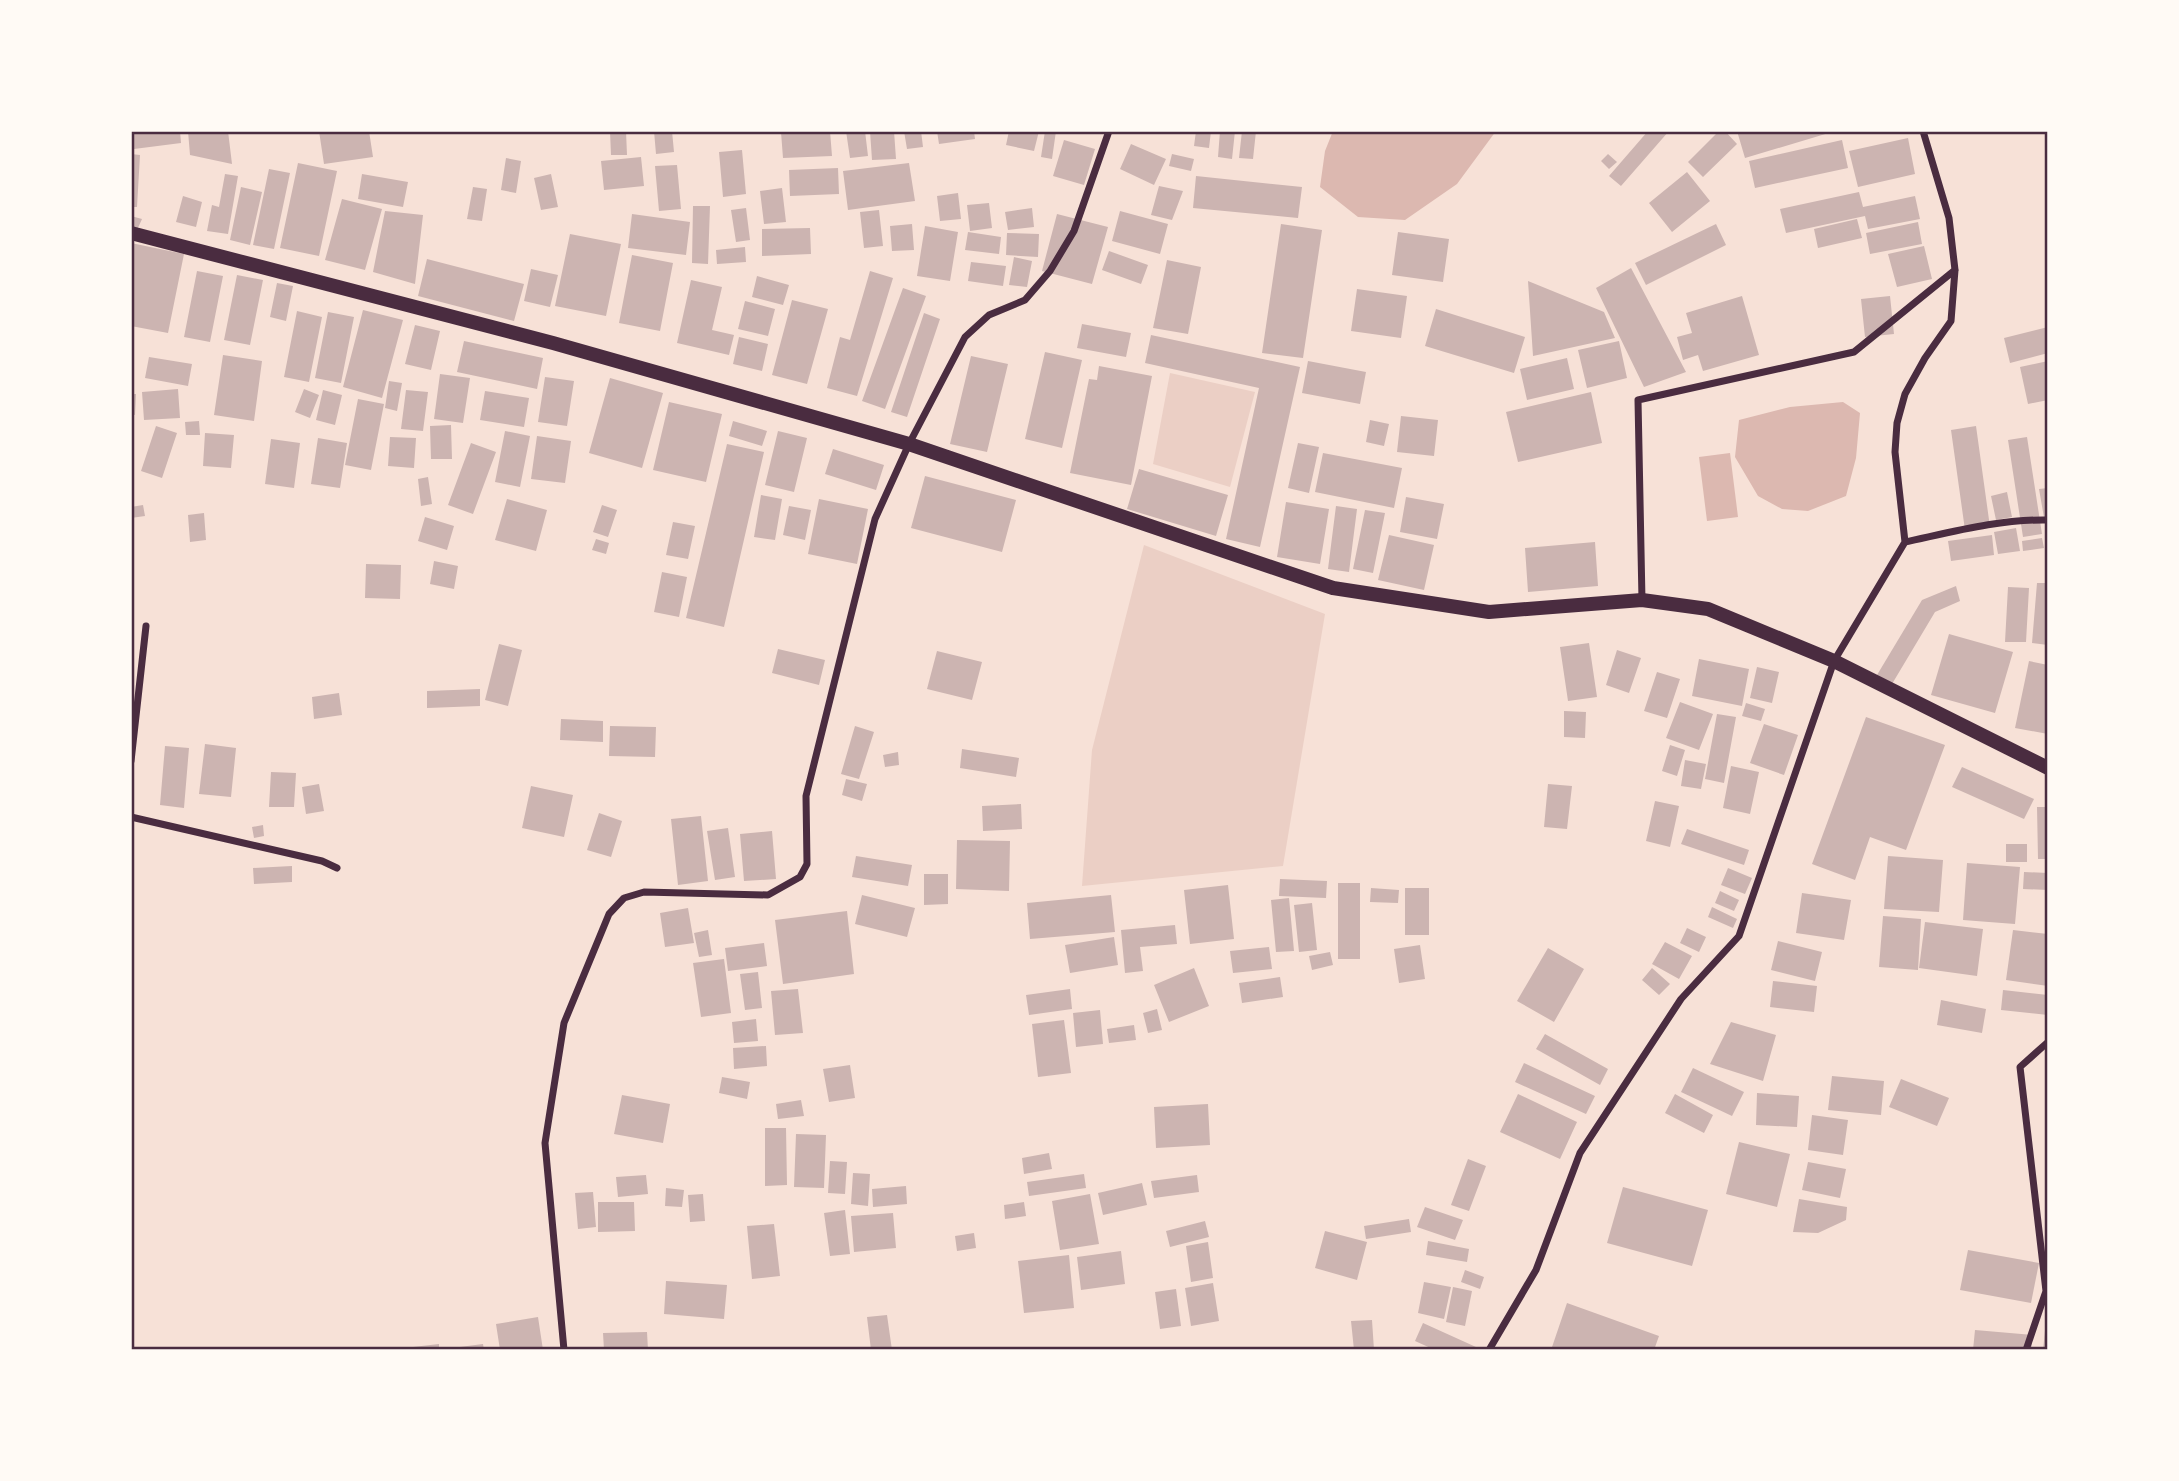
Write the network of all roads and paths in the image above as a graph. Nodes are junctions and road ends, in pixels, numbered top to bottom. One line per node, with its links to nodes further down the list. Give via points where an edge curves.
1 (1109, 131): 5 (street, via 1074,231 1050,271 1025,300 989,315 965,337)
2 (1923, 131): 4 (street, via 1949,218)
3 (131, 233): 5 (main road, via 553,343)
4 (1955, 270): 7 (street, via 1951,321 1905,394 1897,423 1895,452); 8 (street, via 1854,352 1638,400)
5 (909, 444): 8 (main road, via 1333,588 1489,612); 16 (street, via 874,519 806,796 807,864 800,877 768,895 644,892 624,898 609,914 564,1023 545,1143)
6 (2048, 520): 7 (street, via 1961,529)
7 (1905, 542): 10 (street)
8 (1642, 600): 10 (main road, via 1708,609)
9 (146, 626): 11 (street)
10 (1834, 661): 12 (main road); 17 (street, via 1739,936 1681,999 1580,1153 1536,1270)
11 (131, 761)
12 (2048, 768)
13 (131, 817): 14 (street)
14 (337, 868)
15 (2048, 1042): 18 (street, via 2020,1067 2046,1291)
16 (565, 1350)
17 (1489, 1350)
18 (2026, 1350)

